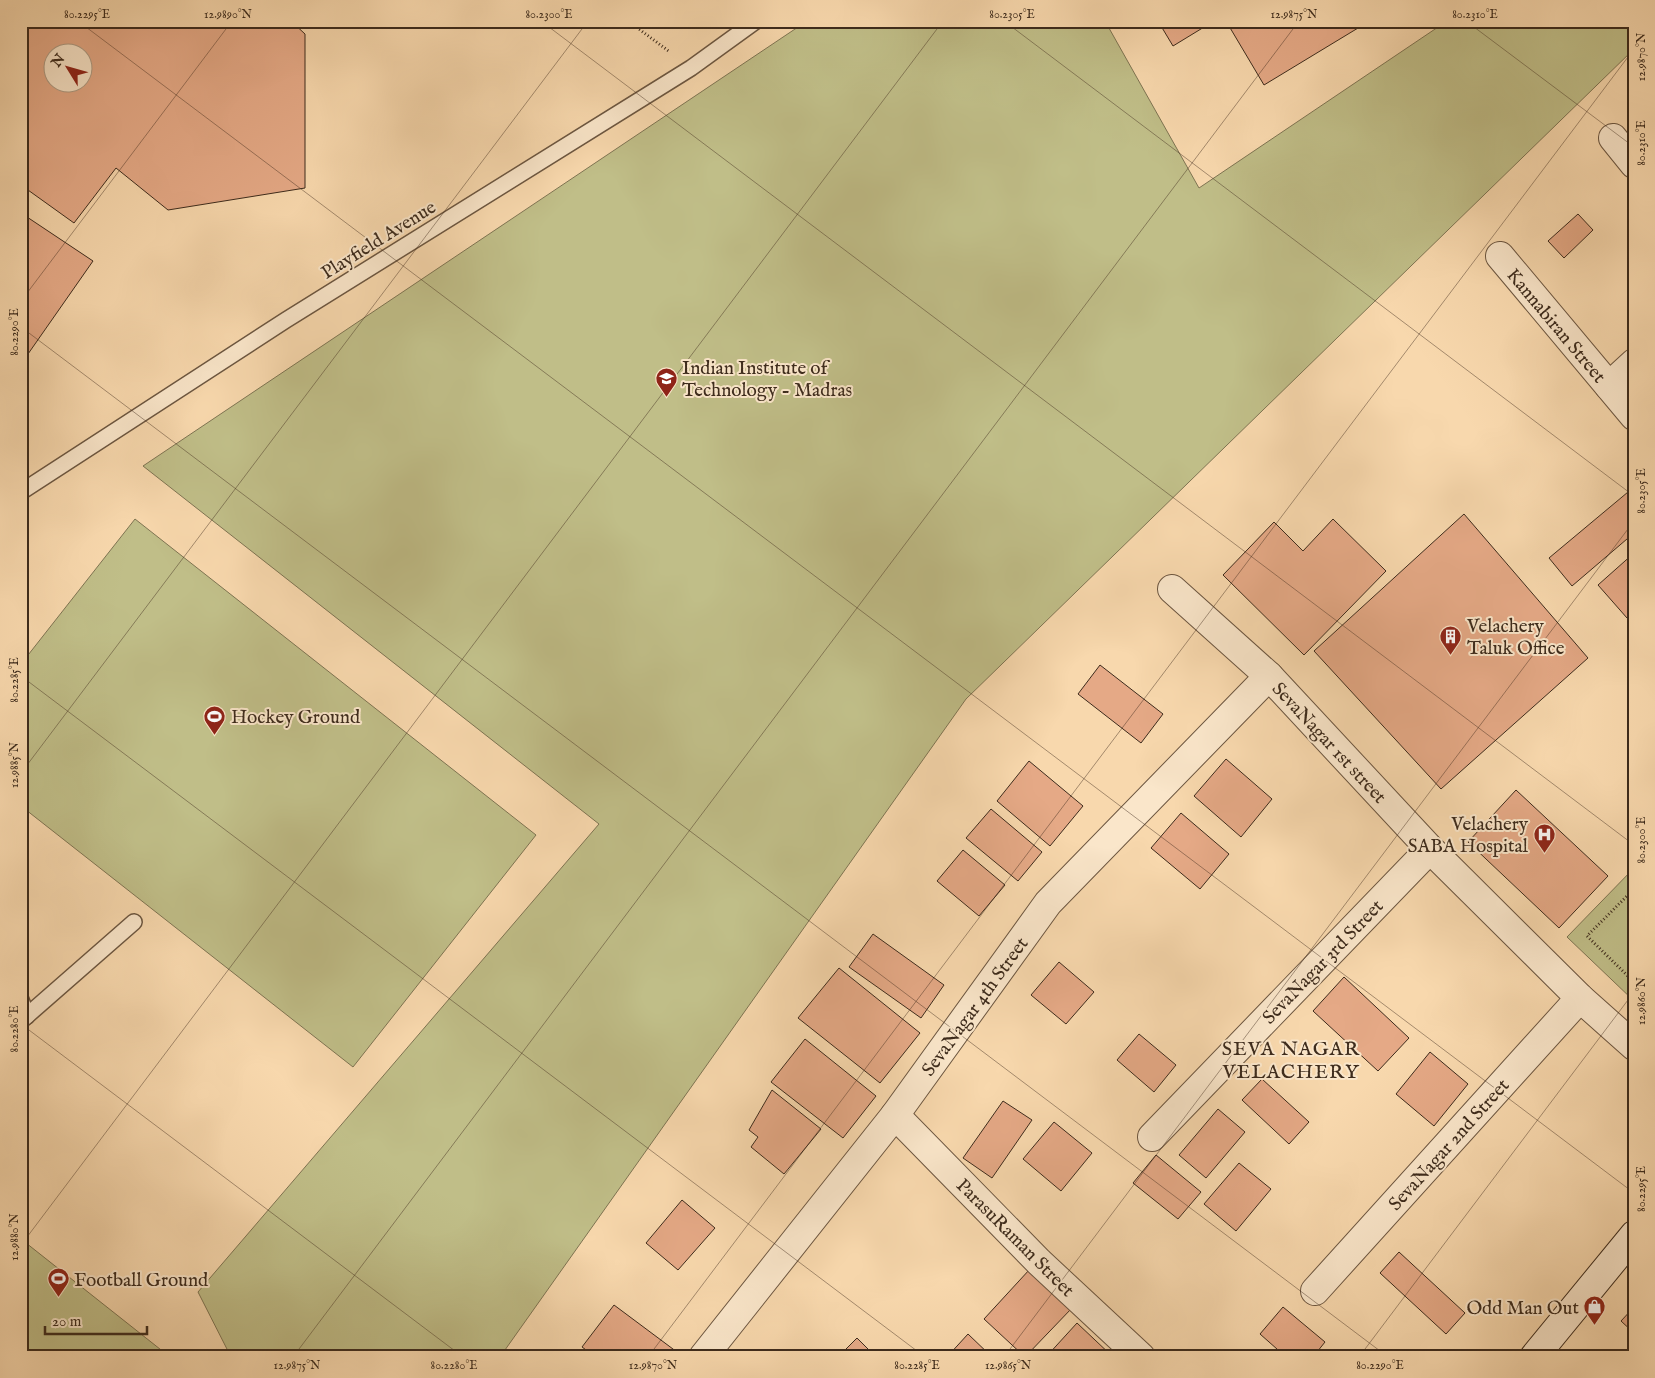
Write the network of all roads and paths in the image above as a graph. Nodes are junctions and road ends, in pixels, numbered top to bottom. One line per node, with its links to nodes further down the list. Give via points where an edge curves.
1 (628, 21): 3 (path)
2 (756, 21): 3 (lane, Playfield Avenue)
3 (691, 68): 10 (lane, Playfield Avenue, via 286,320)
4 (1613, 138): 5 (street)
5 (1634, 164)
6 (1500, 256): 8 (street, Kannabiran Street)
7 (1634, 363): 8 (street)
8 (1609, 386): 9 (street, Kannabiran Street)
9 (1634, 416)
10 (21, 492)
11 (1172, 589): 12 (street, SevaNagar 1st street)
12 (1269, 676): 13 (street, SevaNagar 1st street); 21 (street, SevaNagar 4th Street, via 1048,903)
13 (1430, 849): 17 (street, SevaNagar 1st street); 22 (street, SevaNagar 3rd Street)
14 (1634, 889): 16 (path, via 1587,936)
15 (134, 922): 19 (lane)
16 (1634, 982)
17 (1580, 998): 20 (street, SevaNagar 1st street); 24 (street, SevaNagar 2nd Street)
18 (21, 1000): 19 (lane)
19 (24, 1019)
20 (1634, 1046)
21 (895, 1115): 25 (street, SevaNagar 4th Street); 26 (street, ParasuRaman Street, via 1039,1262)
22 (1152, 1137)
23 (1634, 1235): 27 (street)
24 (1315, 1291)
25 (703, 1357)
26 (1141, 1357)
27 (1534, 1357)

